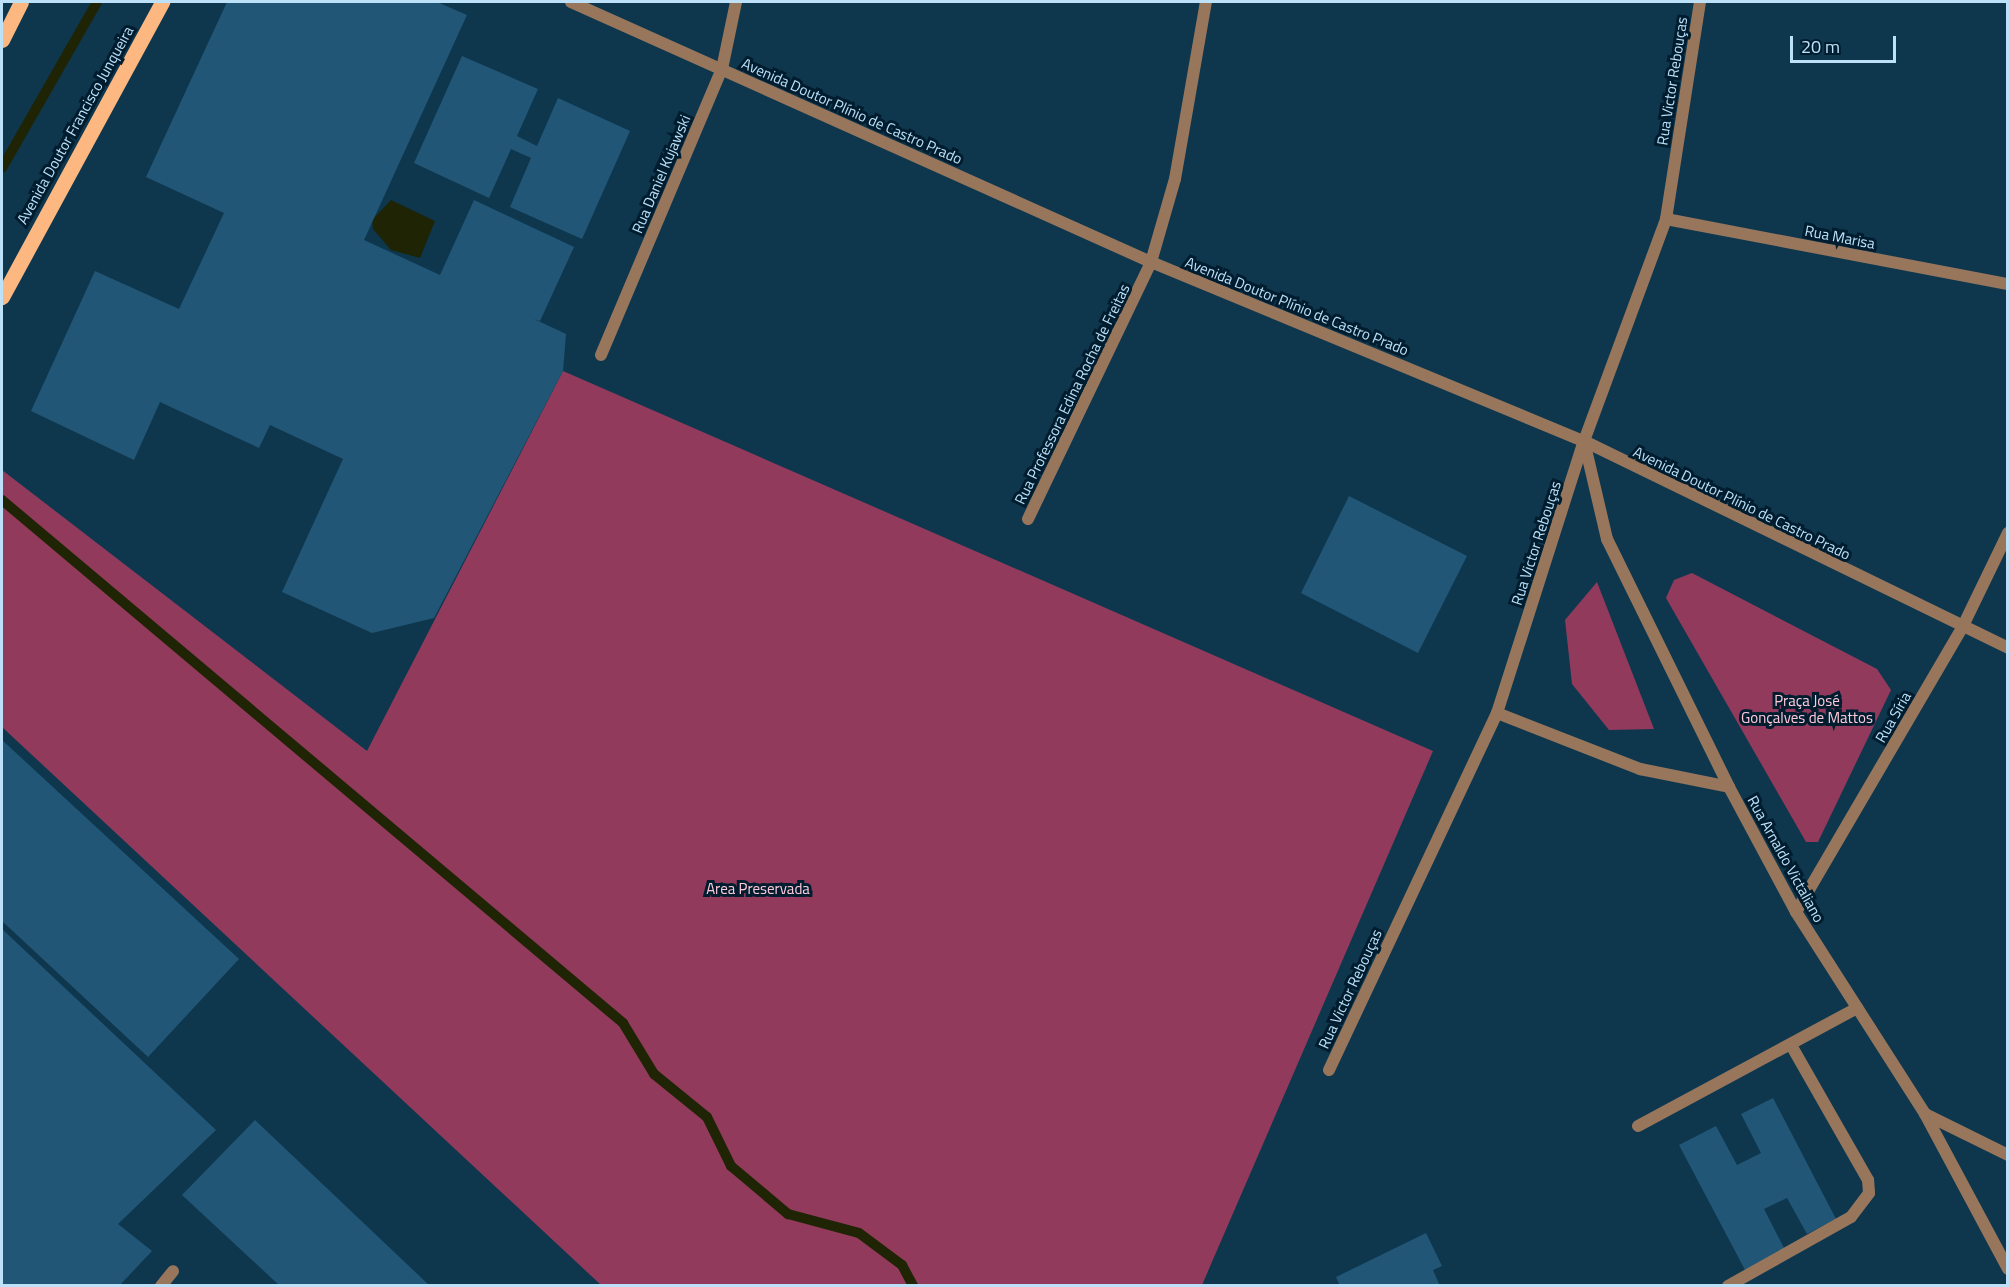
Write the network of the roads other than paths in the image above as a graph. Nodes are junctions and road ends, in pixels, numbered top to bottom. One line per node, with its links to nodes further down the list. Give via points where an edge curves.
1 (21, 2): 7 (main road)
2 (162, 2): 12 (main road, Avenida Doutor Francisco Junqueira)
3 (571, 2): 8 (street, Avenida Doutor Plínio de Castro Prado)
4 (736, 2): 8 (street, Rua Daniel Kujawski)
5 (1206, 2): 10 (street, Rua Professora Edina Rocha de Freitas, via 1175,179)
6 (1700, 2): 9 (street, Rua Victor Rebouças)
7 (3, 32)
8 (722, 69): 10 (street, Avenida Doutor Plínio de Castro Prado); 13 (street, Rua Daniel Kujawski)
9 (1666, 219): 11 (street, Rua Marisa); 14 (street, Rua Victor Rebouças)
10 (1151, 262): 14 (street, Avenida Doutor Plínio de Castro Prado); 15 (street, Rua Professora Edina Rocha de Freitas)
11 (2007, 284)
12 (2, 297)
13 (601, 355)
14 (1584, 441): 17 (street, Avenida Doutor Plínio de Castro Prado); 19 (street, Rua Victor Rebouças); 20 (street, Rua Arnaldo Victaliano, via 1607,539)
15 (1028, 519)
16 (2007, 533): 17 (street, Rua Síria)
17 (1962, 628): 18 (street, Avenida Doutor Plínio de Castro Prado); 21 (street, Rua Síria)
18 (2007, 648)
19 (1497, 713): 20 (street, via 1640,770); 24 (street, Rua Victor Rebouças)
20 (1729, 787): 21 (street, Rua Arnaldo Victaliano)
21 (1796, 912): 22 (street, Rua Arnaldo Victaliano)
22 (1857, 1008): 23 (street); 25 (street, Rua Arnaldo Victaliano)
23 (1791, 1045): 26 (street); 31 (street, via 1868,1180 1869,1193 1851,1217)
24 (1329, 1070)
25 (1925, 1114): 27 (street); 28 (street, Rua Arnaldo Victaliano)
26 (1638, 1126)
27 (2007, 1155)
28 (2007, 1269)
29 (173, 1271): 30 (street)
30 (161, 1286)
31 (1728, 1286)

